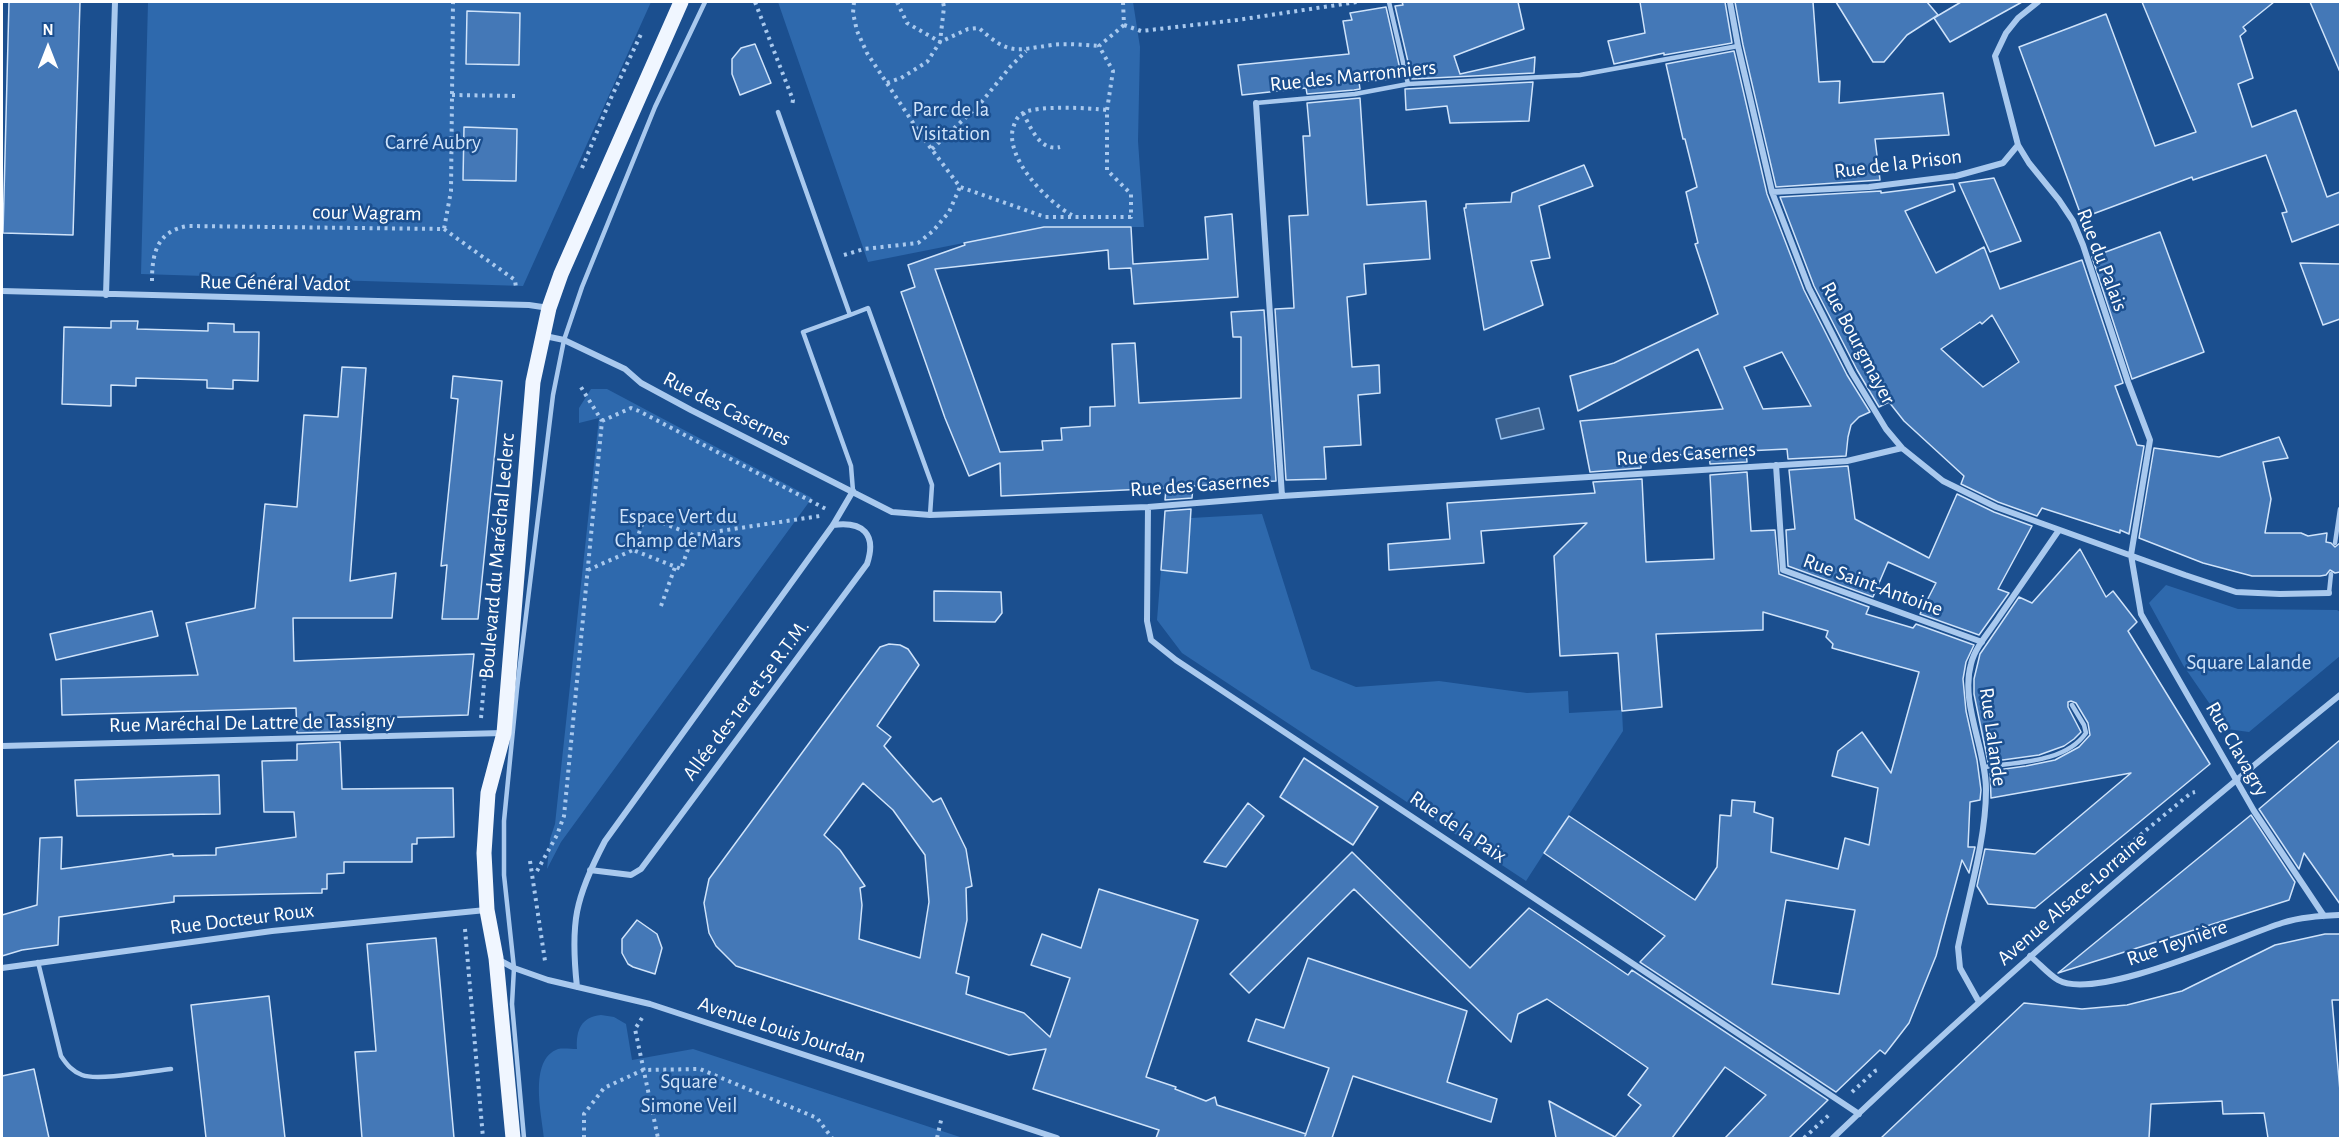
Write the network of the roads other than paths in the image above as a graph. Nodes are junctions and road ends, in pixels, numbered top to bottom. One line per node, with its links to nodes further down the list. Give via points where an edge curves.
1 (115, 2): 14 (street)
2 (681, 2): 15 (main road, Boulevard du Maréchal Leclerc, via 576,236)
3 (705, 2): 18 (lane, Boulevard du Maréchal Leclerc, via 655,107)
4 (1389, 2): 8 (lane)
5 (1730, 2): 7 (street, Rue Bourgmayer)
6 (2038, 2): 11 (street, Rue du Palais, via 2006,33 1995,56)
7 (1738, 46): 8 (lane, Rue des Marronniers, via 1580,75); 12 (street, Rue Bourgmayer)
8 (1408, 84): 9 (lane, Rue des Marronniers, via 1355,94)
9 (1256, 103): 22 (street, Rue des Marronniers)
10 (778, 112): 16 (lane)
11 (2018, 144): 12 (street, Rue de la Prison, via 2003,163 1956,177); 29 (street, Rue du Palais, via 2073,221 2150,440)
12 (1772, 192): 19 (street, Rue Bourgmayer, via 1809,288 1852,373)
13 (2, 291): 14 (street, Rue Général Vadot)
14 (106, 295): 15 (street, Rue Général Vadot)
15 (549, 308): 17 (main road, Boulevard du Maréchal Leclerc)
16 (850, 315): 21 (lane, via 803,332 851,466); 25 (lane, via 868,308 932,485)
17 (543, 335): 18 (street, Rue des Casernes); 35 (main road, Boulevard du Maréchal Leclerc, via 533,382)
18 (564, 340): 21 (street, Rue des Casernes, via 625,369 641,383 691,410); 47 (lane, Boulevard du Maréchal Leclerc, via 553,395 504,821 504,875)
19 (1902, 448): 20 (street, Rue des Casernes, via 1846,461); 27 (street, Rue Bourgmayer, via 1943,481 1996,507)
20 (1776, 465): 22 (street, Rue des Casernes); 32 (street, Rue Saint-Antoine, via 1783,570)
21 (853, 491): 25 (street, Rue des Casernes, via 892,512); 26 (street, Allée des 1er et 5e R.T.M.)
22 (1282, 496): 23 (street, Rue des Casernes)
23 (1148, 507): 25 (street, Rue des Casernes); 51 (street, Rue de la Paix, via 1147,621 1151,640)
24 (2340, 509): 28 (lane)
25 (930, 515)
26 (833, 525): 39 (street, Allée des 1er et 5e R.T.M., via 605,841); 39 (street, Allée des 1er et 5e R.T.M., via 852,524 863,529 871,552 867,564 641,869 630,874)
27 (2059, 530): 29 (street, Rue Bourgmayer); 32 (street, Rue Lalande)
28 (2335, 543)
29 (2132, 555): 31 (street, Rue Bourgmayer, via 2236,592); 38 (street, Rue Clavagry, via 2141,614)
30 (2331, 574): 31 (lane)
31 (2329, 593)
32 (1982, 642): 37 (street, Rue Lalande, via 1971,662 1968,681)
33 (2340, 695): 38 (street, Avenue Alsace-Lorraine)
34 (2072, 705): 37 (lane, via 2084,725 2086,733 2081,740 2054,755)
35 (504, 733): 36 (street, Rue Maréchal De Lattre de Tassigny); 40 (main road, Boulevard du Maréchal Leclerc, via 488,794 484,853)
36 (2, 746)
37 (1985, 767): 49 (street, Rue Lalande, via 1984,821 1958,947 1960,968)
38 (2236, 779): 41 (street, Rue Clavagry); 43 (street, Avenue Alsace-Lorraine)
39 (590, 870): 48 (street, Allée des 1er et 5e R.T.M., via 575,912 573,951)
40 (487, 910): 44 (main road, Boulevard du Maréchal Leclerc); 45 (street, Rue Docteur Roux, via 272,931)
41 (2324, 915): 42 (street, Rue Teynière); 43 (street, Rue Teynière, via 2284,922 2158,969 2116,980 2078,984 2059,981)
42 (2340, 915)
43 (2030, 956): 49 (street, Avenue Alsace-Lorraine)
44 (496, 958): 47 (street, Avenue Louis Jourdan); 52 (main road, Boulevard du Maréchal Leclerc)
45 (38, 962): 46 (street, Rue Docteur Roux); 50 (lane, via 61,1056 68,1067 84,1076 98,1077)
46 (2, 968)
47 (514, 968): 48 (street, Avenue Louis Jourdan); 53 (lane, Boulevard du Maréchal Leclerc, via 512,1004)
48 (577, 987): 54 (street, Avenue Louis Jourdan, via 650,1004)
49 (1979, 1002): 51 (street, Avenue Alsace-Lorraine)
50 (171, 1069)
51 (1859, 1114): 55 (street, Avenue Alsace-Lorraine)
52 (513, 1138)
53 (524, 1138)
54 (1057, 1138)
55 (1833, 1138)

